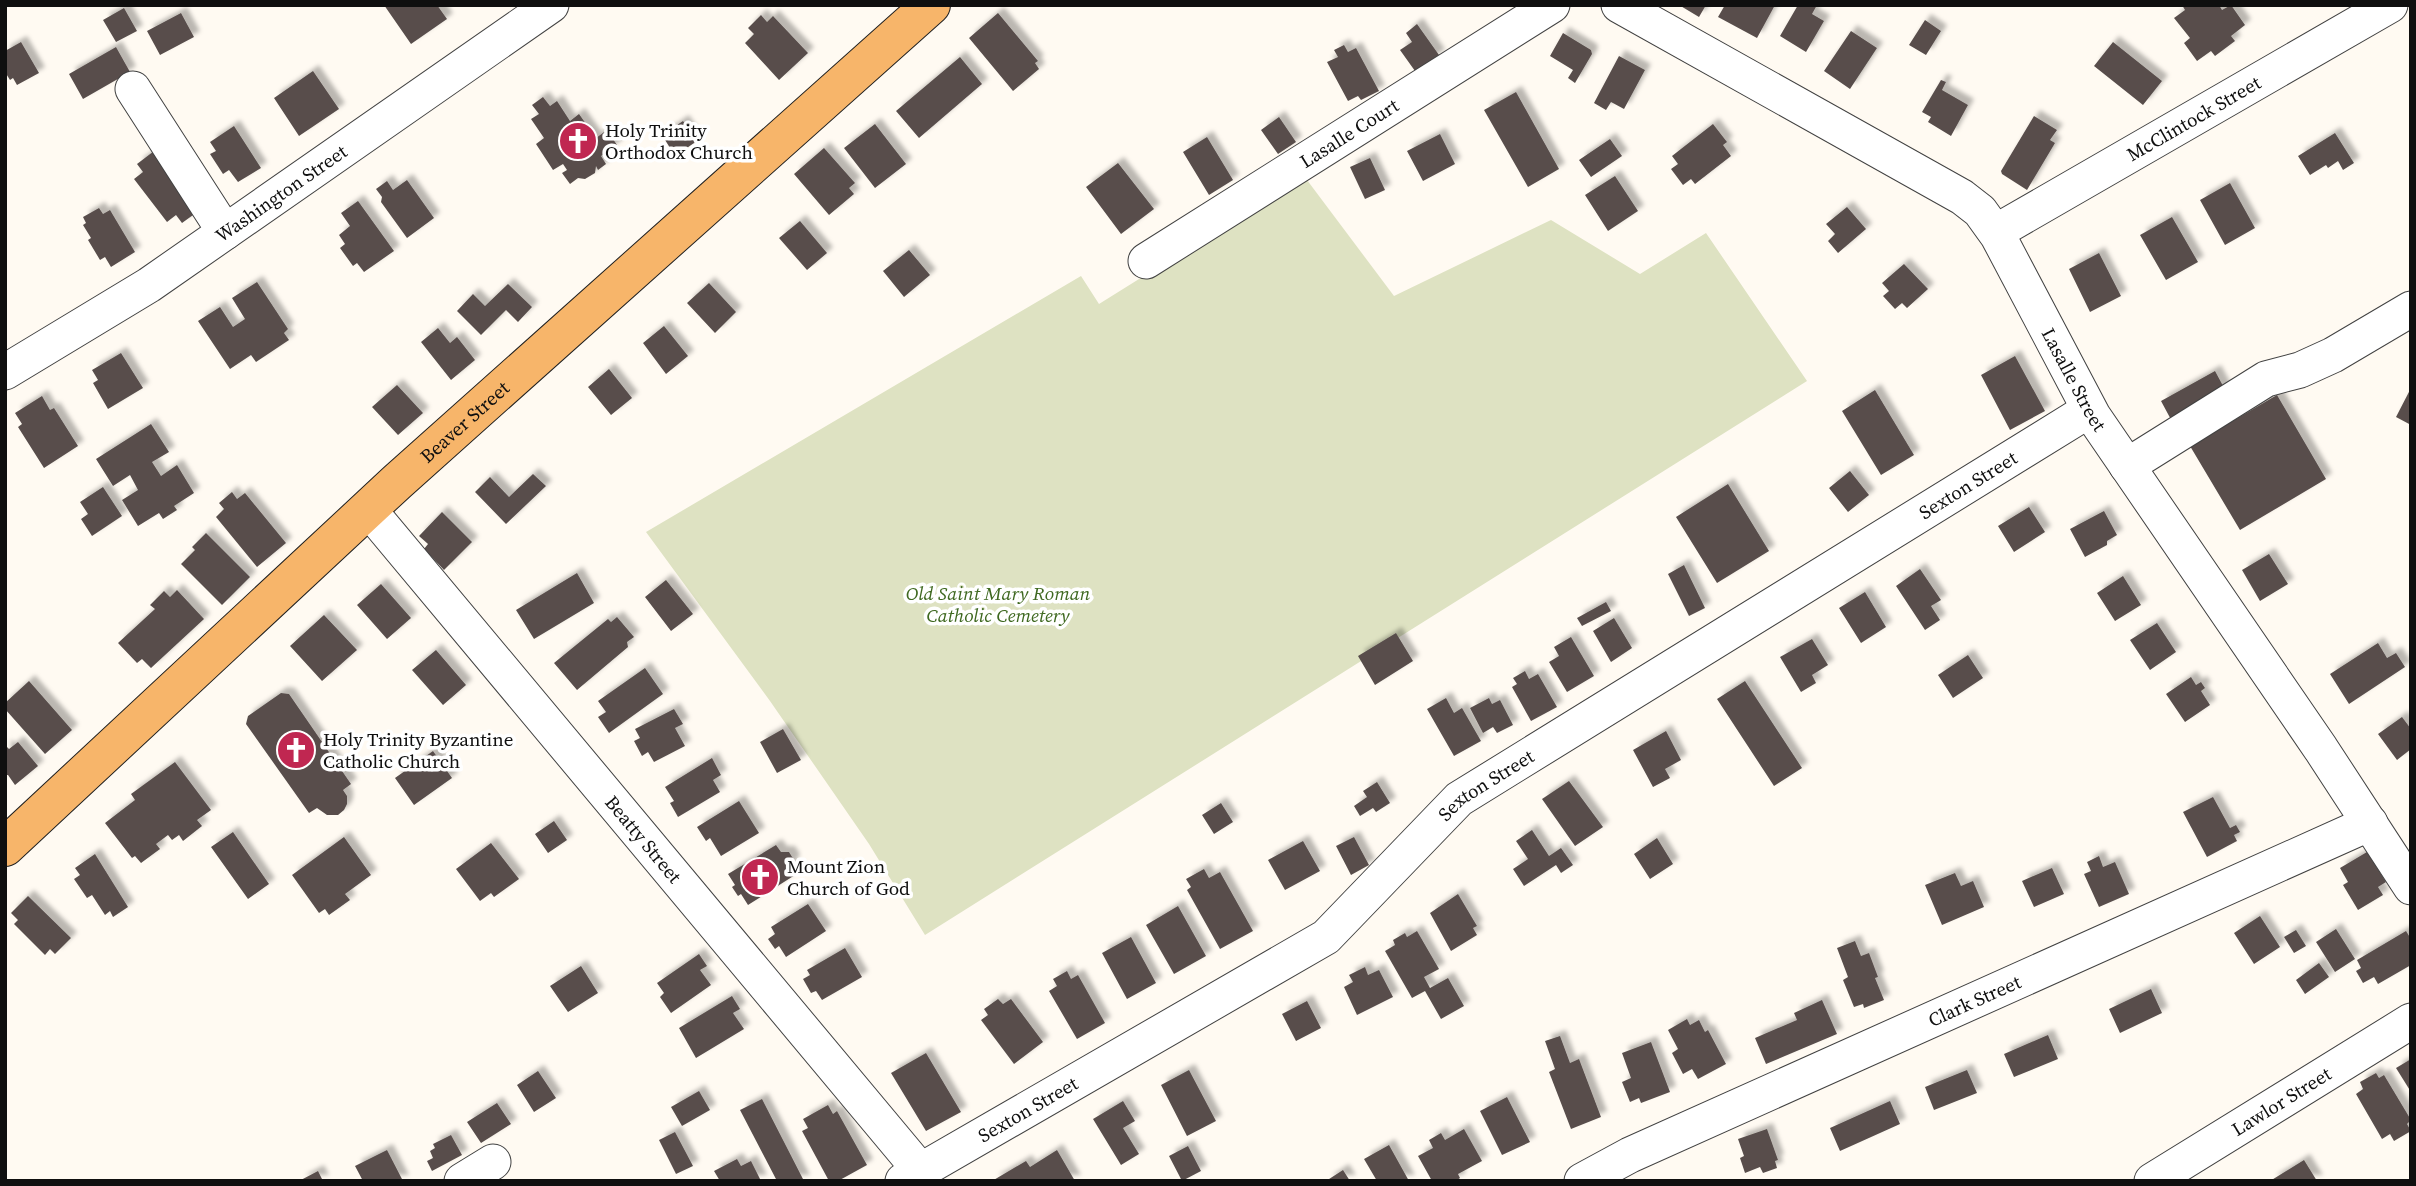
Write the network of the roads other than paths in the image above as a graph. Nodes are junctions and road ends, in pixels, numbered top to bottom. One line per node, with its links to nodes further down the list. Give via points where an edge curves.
1 (551, 5): 7 (street, Washington Street)
2 (931, 5): 14 (main road, Beaver Street)
3 (1552, 5): 9 (street, Lasalle Court)
4 (1619, 5): 8 (street, Lasalle Street, via 1962,197)
5 (2390, 5): 8 (street, McClintock Street)
6 (133, 89): 7 (street)
7 (225, 232): 11 (street, Washington Street, via 149,285)
8 (1996, 233): 12 (street, Lasalle Street)
9 (1146, 261)
10 (2411, 309): 13 (street, via 2333,355 2266,379)
11 (5, 372)
12 (2089, 410): 13 (street, Lasalle Street); 20 (street, Sexton Street, via 1459,799 1326,937)
13 (2127, 466): 15 (street, Lasalle Street)
14 (368, 509): 16 (main road, Beaver Street); 20 (street, Beatty Street)
15 (2370, 823): 17 (street, Lasalle Street); 22 (street, Clark Street)
16 (5, 847)
17 (2411, 887)
18 (2411, 1021): 23 (street, Lawlor Street)
19 (493, 1162): 21 (street)
20 (911, 1176)
21 (462, 1181)
22 (1581, 1181)
23 (2152, 1181)

